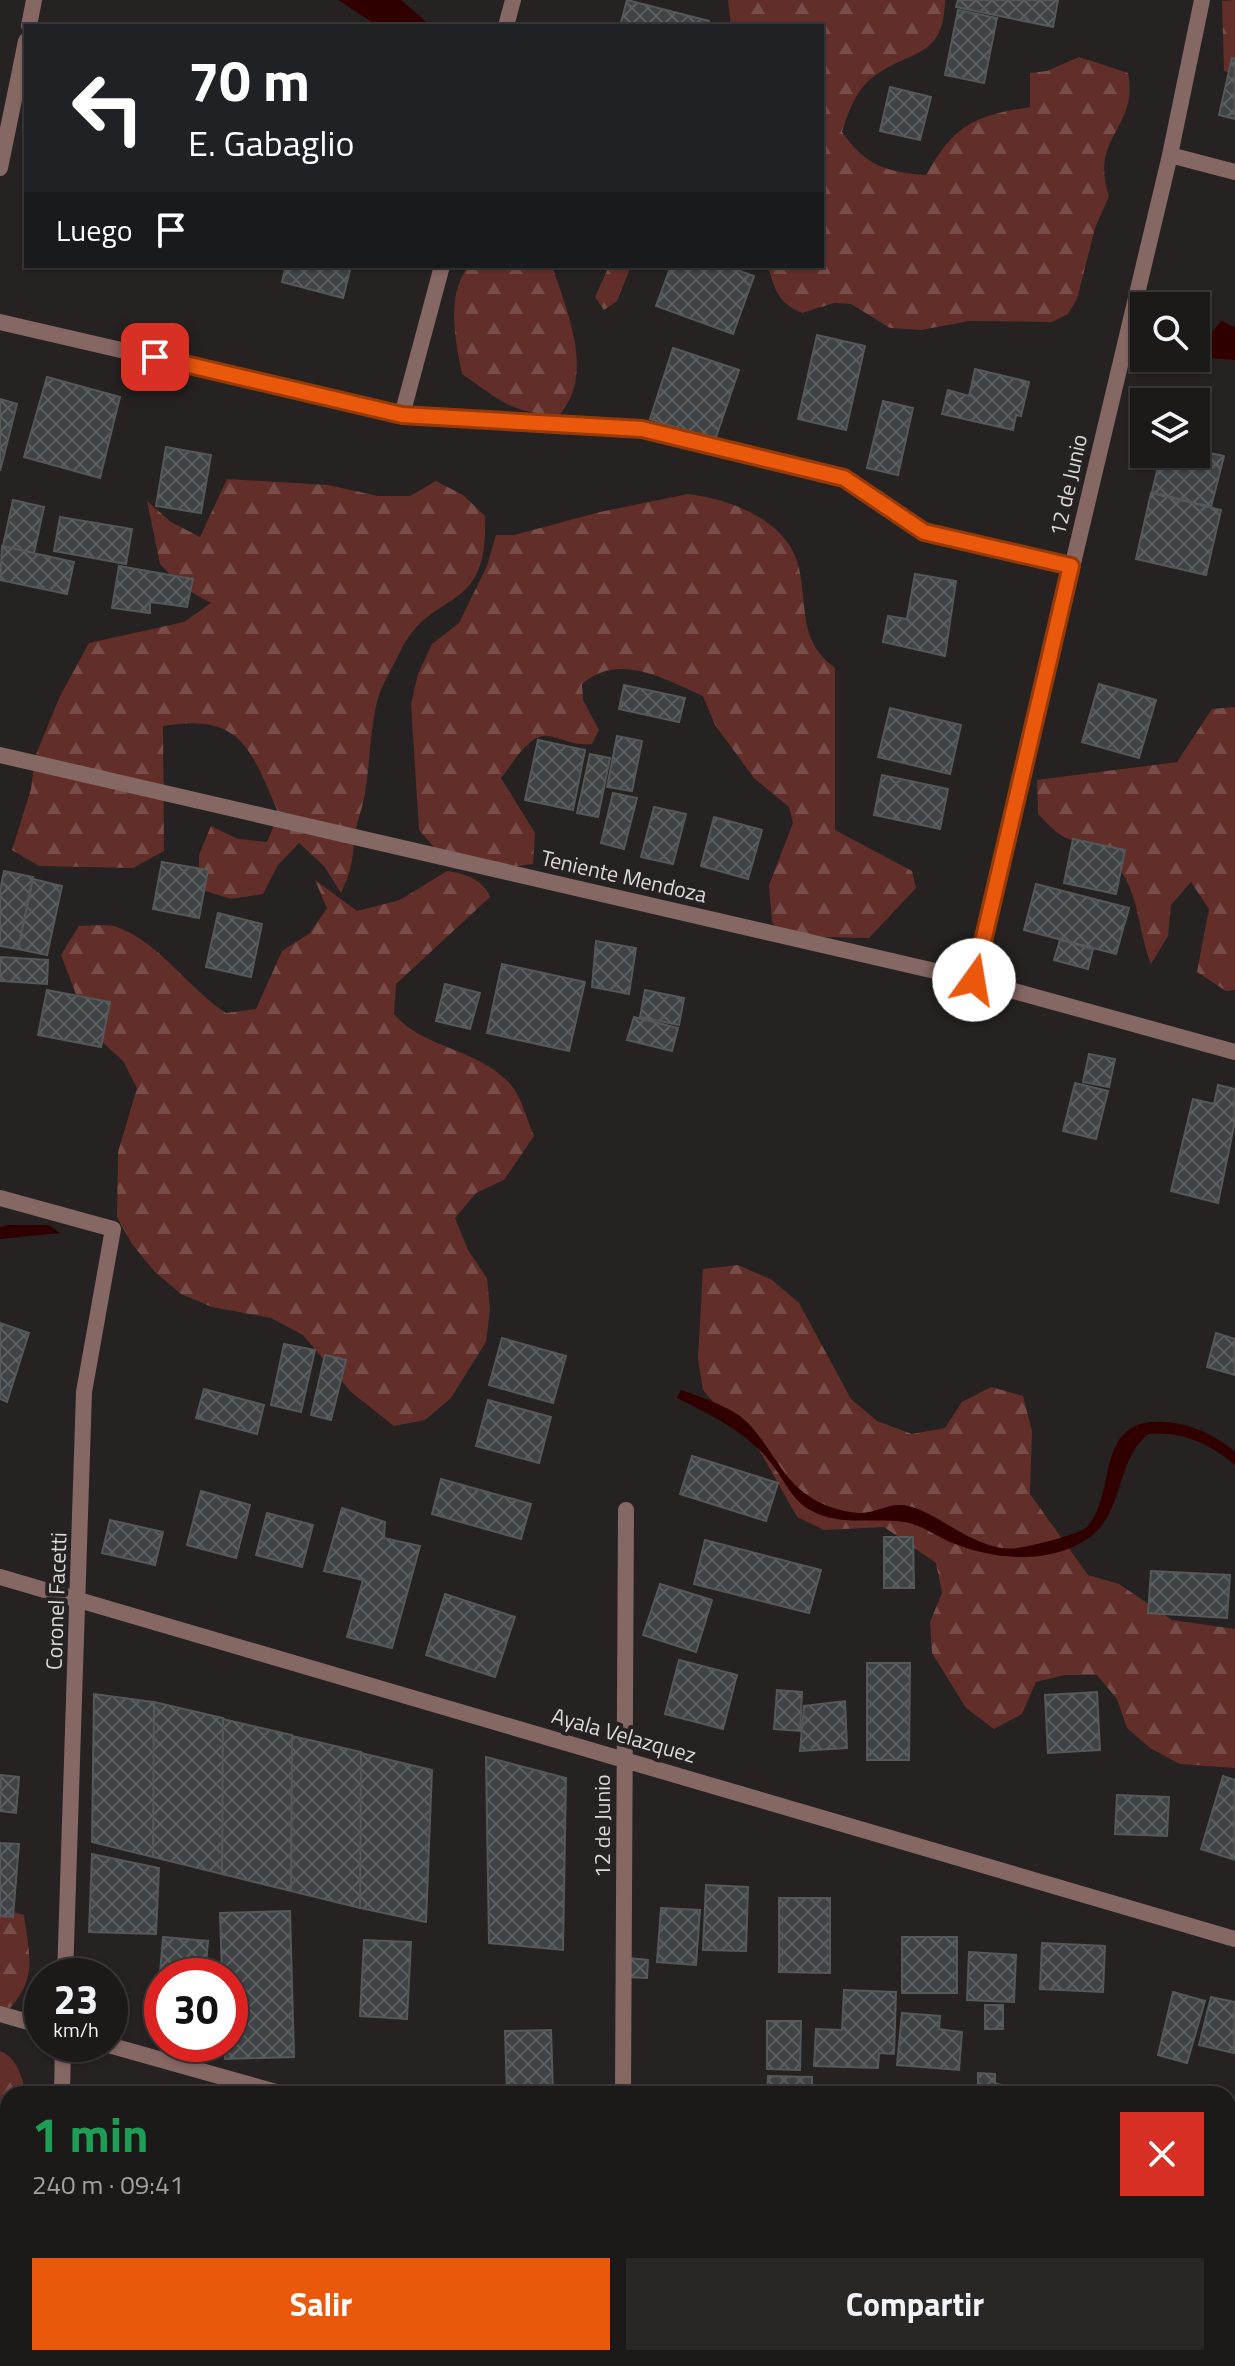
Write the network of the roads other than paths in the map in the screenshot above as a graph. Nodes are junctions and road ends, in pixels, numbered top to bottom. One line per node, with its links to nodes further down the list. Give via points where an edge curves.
1 (34, 0): 4 (street)
2 (513, 0): 5 (street)
3 (1202, 0): 7 (street, 12 de Junio)
4 (29, 24)
5 (507, 24)
6 (24, 51): 8 (street)
7 (1170, 155): 9 (street); 13 (street, 12 de Junio)
8 (0, 168)
9 (1235, 172)
10 (441, 268): 12 (street)
11 (0, 322): 12 (street)
12 (402, 415): 13 (street, via 642,429 844,478 924,532)
13 (1071, 566): 15 (street, 12 de Junio)
14 (0, 755): 15 (street, Teniente Mendoza)
15 (974, 980): 16 (street, Teniente Mendoza)
16 (1235, 1052)
17 (0, 1198): 20 (street, Coronel Facetti, via 113,1229 84,1392)
18 (626, 1510): 21 (street, 12 de Junio)
19 (0, 1577): 20 (street, Ayala Velazquez)
20 (78, 1602): 21 (street, Ayala Velazquez); 23 (street, Coronel Facetti)
21 (625, 1758): 22 (street, Ayala Velazquez); 30 (street, 12 de Junio)
22 (1235, 1939)
23 (66, 1958)
24 (0, 2014): 25 (street)
25 (24, 2021)
26 (128, 2050): 29 (street)
27 (63, 2062): 28 (street)
28 (62, 2086)
29 (255, 2086)
30 (623, 2086)

